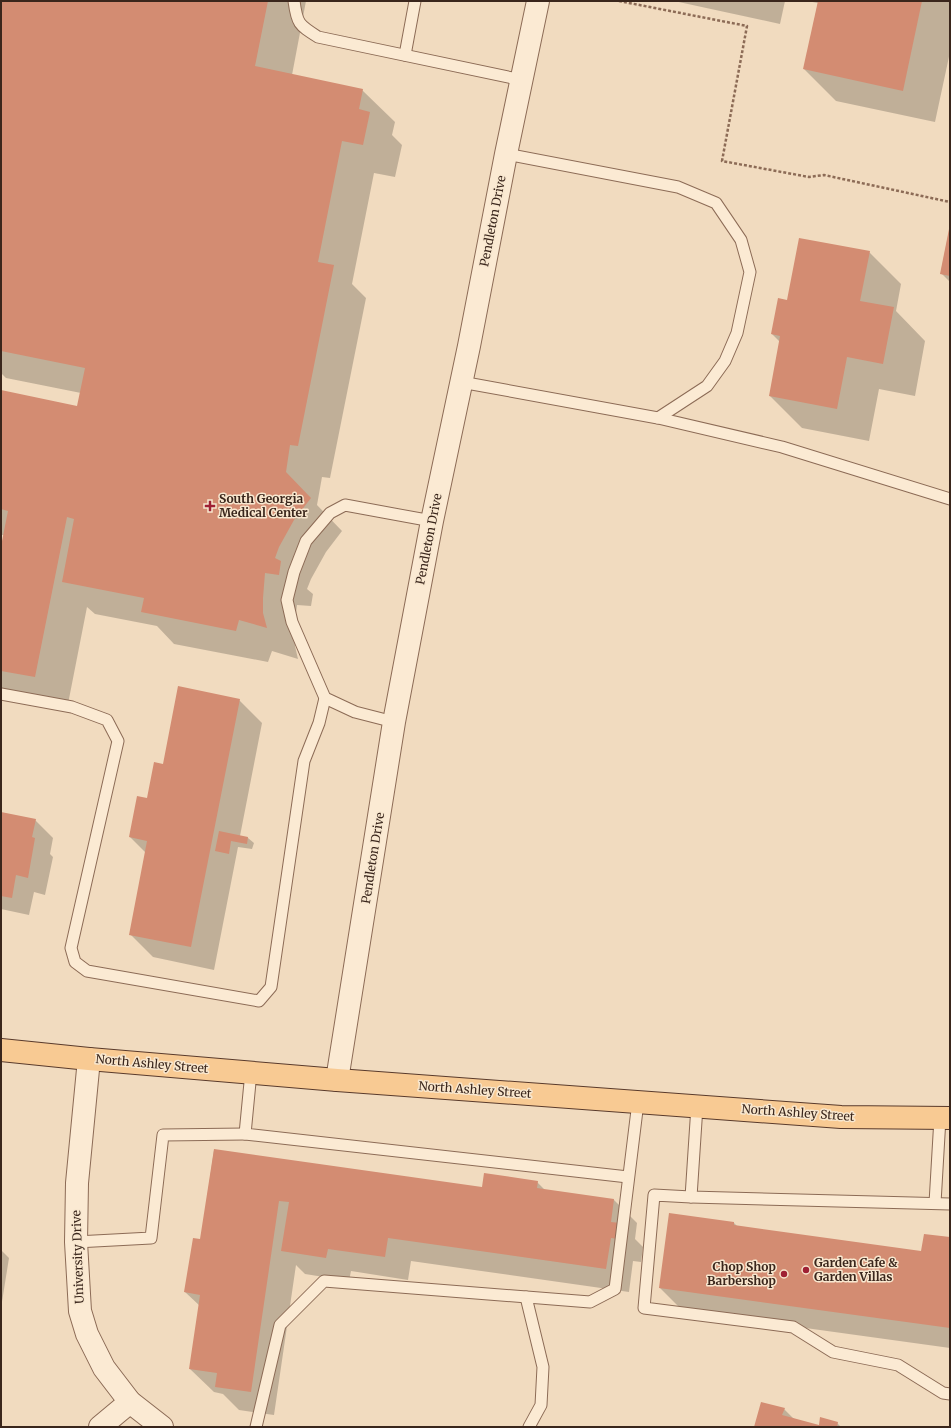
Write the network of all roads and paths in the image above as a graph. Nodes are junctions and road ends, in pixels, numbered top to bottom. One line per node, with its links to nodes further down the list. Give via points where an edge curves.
1 (294, 1): 5 (lane, via 296,18 304,28 318,37)
2 (415, 1): 5 (lane)
3 (536, 1): 6 (street, Pendleton Drive)
4 (619, 1): 8 (path, via 748,26 722,161 809,177 824,176)
5 (405, 55): 6 (lane)
6 (522, 80): 7 (street, Pendleton Drive)
7 (506, 154): 9 (street, Pendleton Drive); 10 (lane, via 678,187 716,203 741,240 750,272 737,333 725,361 707,386)
8 (950, 202)
9 (461, 382): 10 (lane); 12 (street, Pendleton Drive)
10 (658, 418): 11 (lane, via 782,446)
11 (950, 499)
12 (432, 521): 14 (lane, via 345,505 330,513 306,541 287,600 292,622); 15 (street, Pendleton Drive)
13 (1, 694): 14 (lane, via 72,707 107,720 118,741 71,948 75,962 87,971 259,1001 270,987 304,761 319,723)
14 (325, 698): 15 (lane, via 355,712)
15 (394, 722): 19 (street, Pendleton Drive)
16 (1, 1050): 17 (main road, North Ashley Street)
17 (90, 1059): 18 (main road, North Ashley Street); 28 (street, University Drive, via 77,1182)
18 (251, 1072): 19 (main road, North Ashley Street); 23 (lane)
19 (337, 1080): 20 (main road, North Ashley Street)
20 (638, 1102): 21 (main road, North Ashley Street); 24 (lane)
21 (697, 1106): 22 (main road, North Ashley Street, via 842,1117); 25 (lane)
22 (945, 1118): 26 (lane)
23 (245, 1134): 24 (lane); 28 (lane, via 163,1135 151,1238)
24 (628, 1177): 29 (lane, via 615,1289 590,1302)
25 (691, 1197): 26 (lane); 30 (lane, via 654,1195 644,1308 793,1327 833,1352 898,1365 943,1393)
26 (935, 1204): 27 (lane)
27 (950, 1204)
28 (76, 1242): 31 (street, University Drive, via 80,1311 86,1334 104,1368)
29 (526, 1297): 34 (lane, via 324,1281 280,1325); 35 (lane, via 543,1367 541,1404)
30 (950, 1394)
31 (130, 1402): 32 (street); 33 (street, University Drive)
32 (100, 1427)
33 (162, 1427)
34 (256, 1427)
35 (529, 1427)

